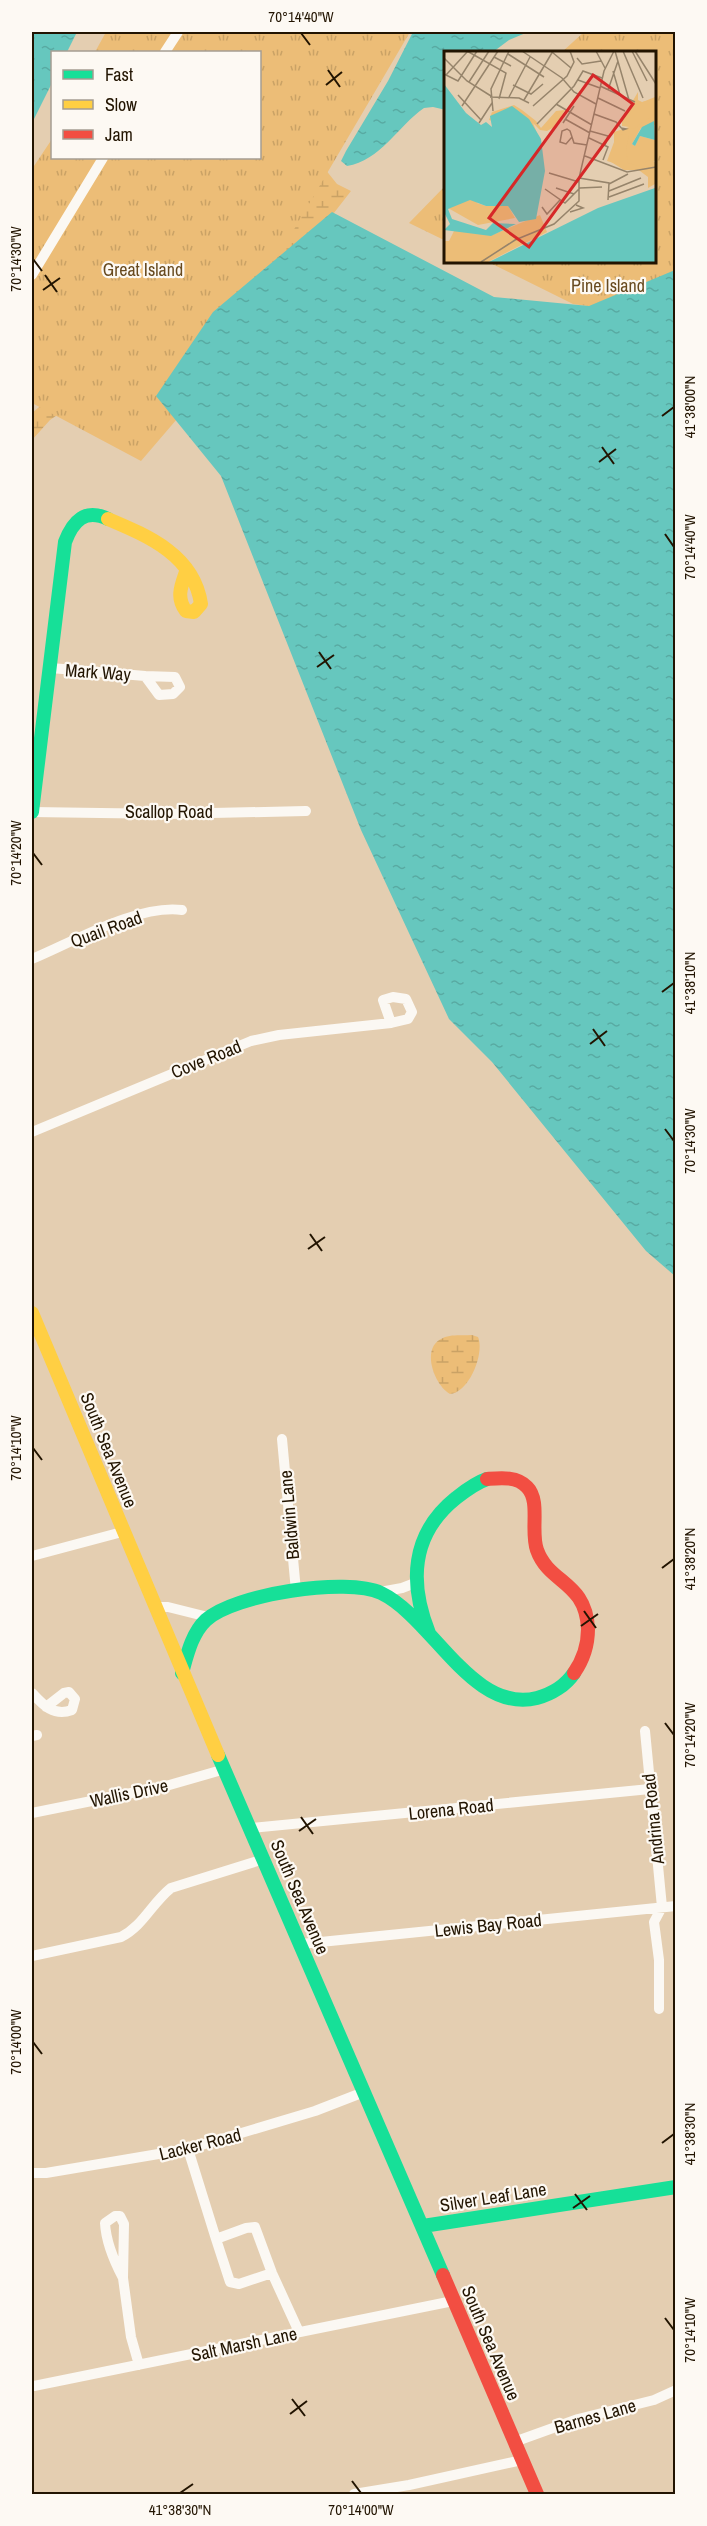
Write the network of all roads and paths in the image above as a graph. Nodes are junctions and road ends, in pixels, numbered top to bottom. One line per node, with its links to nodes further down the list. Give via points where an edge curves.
1 (178, 32): 2 (street)
2 (166, 51)
3 (102, 159): 4 (street)
4 (32, 276)
5 (186, 572): 6 (street, via 169,549 116,520 91,514 78,520 68,531 62,557)
6 (51, 668): 7 (street, Mark Way); 9 (street)
7 (145, 676)
8 (306, 811): 9 (street, Scallop Road)
9 (32, 812)
10 (182, 910): 11 (street, Quail Road, via 160,910 132,918)
11 (32, 959)
12 (391, 1023): 13 (street, Cove Road, via 251,1041)
13 (32, 1132)
14 (32, 1312): 16 (street, South Sea Avenue)
15 (282, 1439): 19 (street, Baldwin Lane)
16 (122, 1532): 17 (street); 21 (street, South Sea Avenue)
17 (32, 1556)
18 (414, 1583): 20 (street); 23 (street, via 419,1614); 23 (street, via 421,1545 449,1502 484,1479 515,1479 532,1492 536,1514 534,1542 539,1554 582,1600 589,1634 584,1658 561,1686 539,1698 512,1698 483,1687)
19 (296, 1591): 20 (street, via 358,1586); 22 (street, via 239,1603)
20 (380, 1592): 23 (street)
21 (154, 1607): 22 (street); 24 (street, South Sea Avenue)
22 (208, 1617): 24 (street, via 189,1646)
23 (429, 1633)
24 (182, 1673): 28 (street, South Sea Avenue)
25 (32, 1693): 26 (street)
26 (46, 1707)
27 (645, 1731): 29 (street, Andrina Road)
28 (225, 1769): 30 (street, Wallis Drive, via 166,1786); 31 (street, South Sea Avenue)
29 (650, 1789): 31 (street, Lorena Road); 34 (street, Andrina Road)
30 (32, 1812)
31 (251, 1828): 32 (street, South Sea Avenue)
32 (264, 1859): 35 (street, South Sea Avenue); 36 (street, via 171,1888 132,1931 121,1936)
33 (675, 1906): 34 (street, Lewis Bay Road)
34 (662, 1907): 35 (street, Lewis Bay Road); 37 (street, Andrina Road, via 654,1922)
35 (301, 1944): 38 (street, South Sea Avenue)
36 (32, 1956)
37 (659, 2009)
38 (364, 2092): 39 (street, Lacker Road); 42 (street, South Sea Avenue)
39 (188, 2150): 40 (street, Lacker Road); 43 (street)
40 (32, 2173)
41 (675, 2187): 42 (street, Silver Leaf Lane)
42 (423, 2226): 46 (street, South Sea Avenue)
43 (216, 2239): 44 (street, via 230,2282 239,2284); 44 (street, via 255,2227)
44 (272, 2273): 47 (street)
45 (123, 2278): 45 (street, via 107,2241 105,2223 115,2216 120,2216 124,2224); 48 (street)
46 (453, 2301): 47 (street, Salt Marsh Lane); 51 (street, South Sea Avenue)
47 (299, 2332): 48 (street, Salt Marsh Lane)
48 (139, 2365): 49 (street, Salt Marsh Lane)
49 (34, 2386)
50 (675, 2390): 51 (street, Barnes Lane, via 654,2400 578,2419)
51 (514, 2442): 52 (street, South Sea Avenue)
52 (522, 2460): 53 (street); 55 (street, South Sea Avenue)
53 (411, 2490): 54 (street)
54 (354, 2494)
55 (537, 2494)

